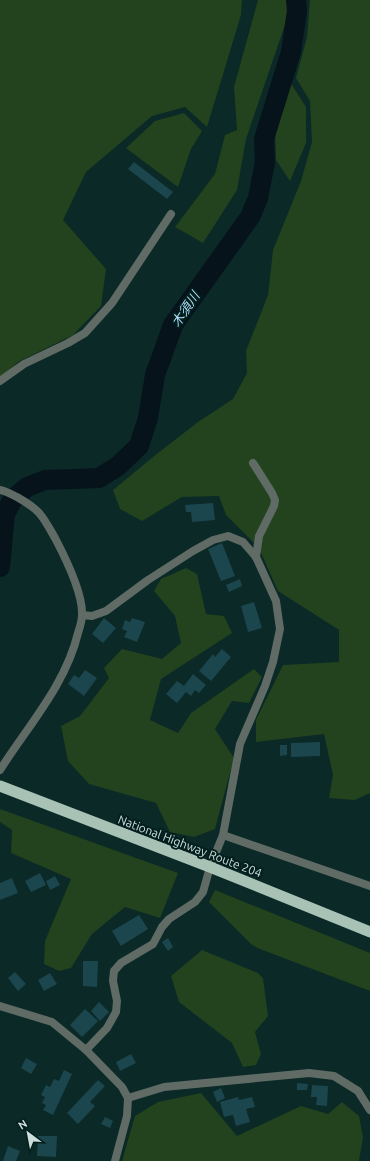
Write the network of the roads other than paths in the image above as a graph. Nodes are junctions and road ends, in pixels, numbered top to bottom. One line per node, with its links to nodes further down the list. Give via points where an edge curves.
1 (171, 214): 2 (street, via 112,304 86,333 24,364)
2 (0, 381)
3 (253, 463): 5 (street, via 275,500 259,536)
4 (2, 490): 6 (street, via 39,511 60,547 76,587)
5 (256, 557): 6 (street, via 243,542 228,536 213,540 148,580 106,611 92,616); 9 (street, via 276,601 280,629 265,686 240,744)
6 (82, 615): 7 (street, via 73,653 62,676)
7 (0, 770)
8 (0, 786): 10 (highway, National Highway Route 204)
9 (223, 835): 10 (street); 11 (street)
10 (210, 867): 12 (highway, National Highway Route 204); 14 (street, via 203,892 195,902 169,919 153,944 121,963 114,971 116,1012 107,1028)
11 (370, 886)
12 (370, 932)
13 (0, 1006): 14 (street, via 52,1022)
14 (86, 1050): 15 (street, via 122,1087)
15 (128, 1098): 16 (street, via 164,1087 309,1073 334,1076 358,1091); 17 (street, via 127,1116)
16 (370, 1110)
17 (115, 1161)

